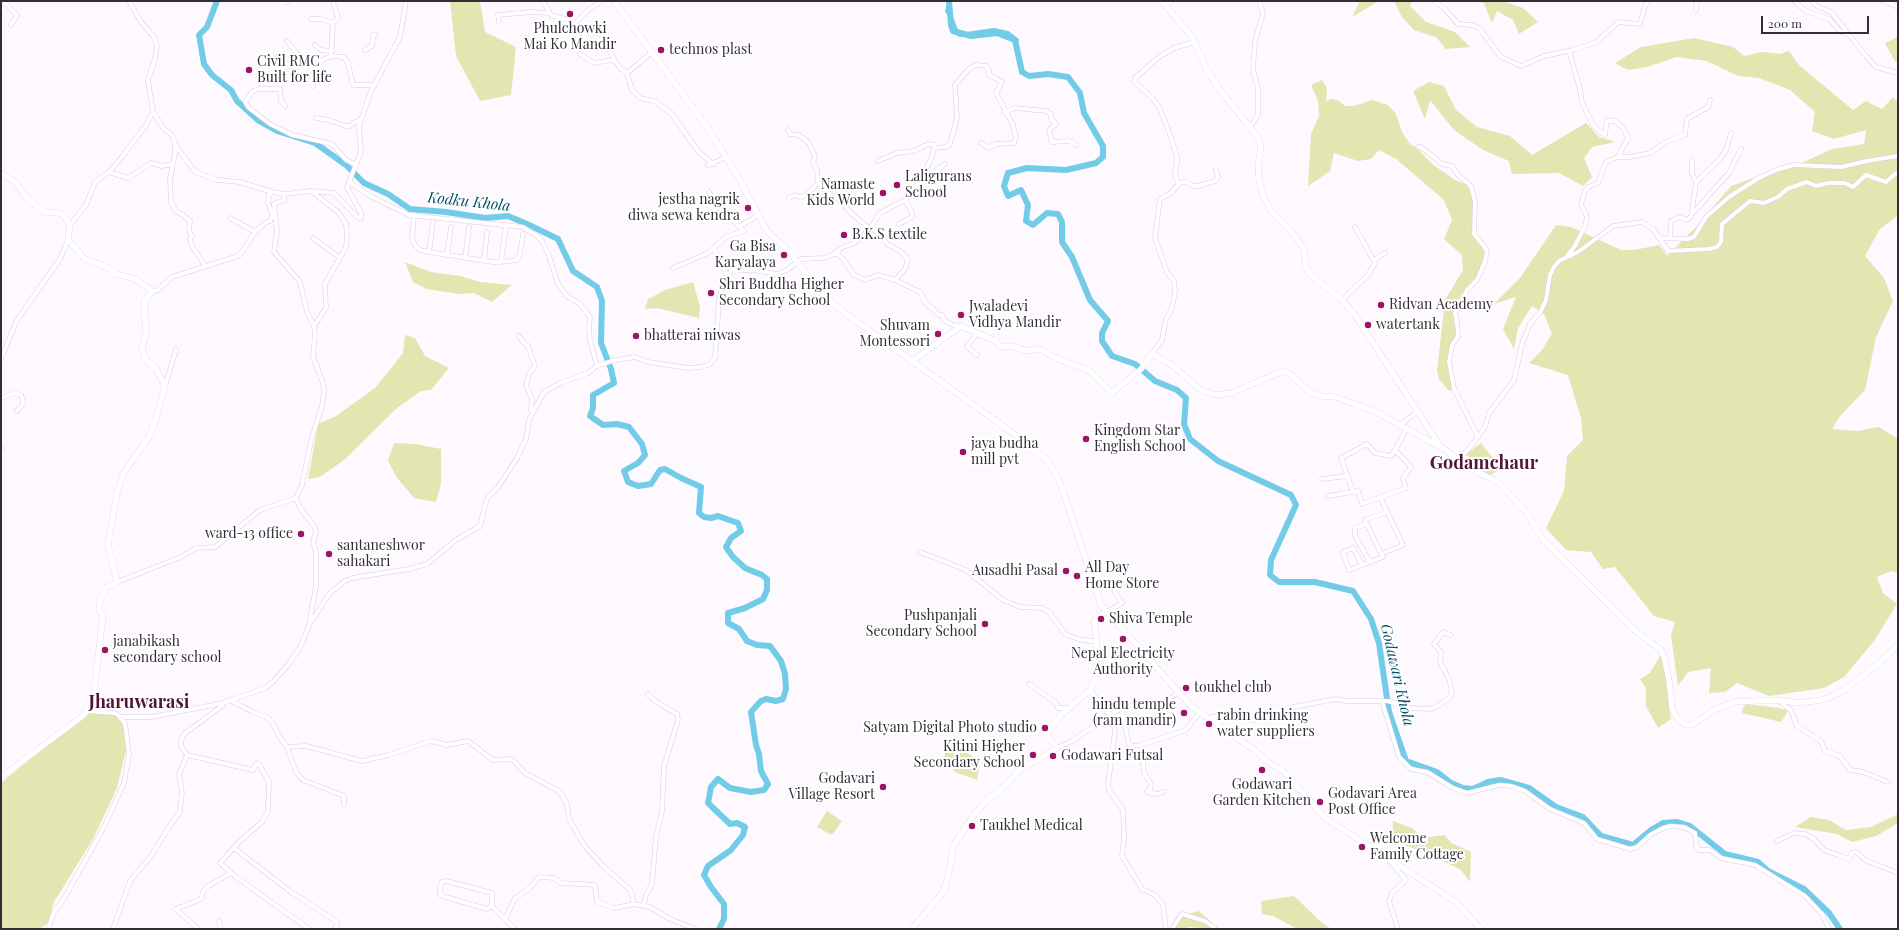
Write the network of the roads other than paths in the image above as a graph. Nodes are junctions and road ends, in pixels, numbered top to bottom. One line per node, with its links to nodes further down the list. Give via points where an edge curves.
1 (3, 1): 23 (street, via 17,16)
2 (129, 1): 46 (street, via 141,22 154,37 157,46 148,80)
3 (333, 1): 22 (street, via 338,18)
4 (406, 1): 42 (street, via 400,37)
5 (543, 1): 19 (street)
6 (602, 1): 24 (street, via 588,10)
7 (614, 1): 33 (street)
8 (1172, 1): 16 (street)
9 (1259, 1): 50 (street, via 1263,13 1255,41 1253,69 1258,89 1258,115)
10 (1434, 1): 32 (street, via 1458,24 1479,28 1501,57 1521,66 1544,56)
11 (1650, 1): 32 (street, via 1645,6 1640,24 1618,22 1601,40)
12 (1696, 1): 18 (street)
13 (1794, 1): 25 (street, via 1806,11 1829,19 1840,31)
14 (1812, 1): 25 (street, via 1830,12)
15 (1884, 1): 17 (street)
16 (1164, 3): 28 (street)
17 (1898, 7)
18 (1696, 10)
19 (549, 13): 21 (street, via 498,15); 24 (street)
20 (311, 19): 22 (street)
21 (499, 22)
22 (333, 23): 31 (street)
23 (11, 24)
24 (575, 24): 38 (street, via 604,43)
25 (1849, 35): 41 (street, via 1876,67)
26 (376, 36): 30 (street, via 373,35 372,46)
27 (287, 41): 37 (street)
28 (1194, 42): 50 (street, via 1219,89); 75 (street, via 1174,48 1134,78 1159,107 1177,156 1175,172)
29 (315, 46): 31 (street, via 321,50)
30 (364, 50)
31 (332, 51): 35 (street)
32 (1569, 51): 61 (street, via 1582,103 1593,125 1606,135 1607,121 1611,120 1619,124 1628,138)
33 (651, 53): 40 (street); 60 (street, via 707,127)
34 (580, 54): 38 (street, via 594,63 612,60)
35 (331, 56): 39 (street); 42 (street, via 344,57 353,85)
36 (275, 57): 37 (street, via 295,68)
37 (302, 60): 39 (street, via 307,64)
38 (617, 63): 40 (street)
39 (318, 65): 43 (street)
40 (628, 73): 60 (street, via 632,90 640,98 654,101 671,113 698,151 711,164)
41 (1898, 73)
42 (375, 85): 49 (street)
43 (313, 86)
44 (1710, 100): 61 (street, via 1708,107 1687,119 1685,135 1666,142 1650,153)
45 (285, 106): 66 (street, via 281,101 280,89 258,89 252,92 245,102 270,124 292,135 332,144)
46 (153, 112): 53 (street, via 164,129 172,135); 68 (street, via 146,125)
47 (1004, 112): 54 (street, via 1016,134 1014,144 995,144 988,148); 55 (street, via 1015,108 1046,111 1051,114 1056,124 1049,130 1052,142 1070,141); 57 (street, via 996,94 1002,82 989,75 986,66 972,66 955,85 957,118 950,144)
48 (316, 118): 49 (street, via 345,126)
49 (361, 119): 66 (street, via 360,152)
50 (1251, 126): 121 (street, via 1260,142 1259,180 1267,205 1304,249 1306,268 1313,277)
51 (788, 130): 74 (street, via 790,134 799,134 809,143 815,158 813,162 817,170)
52 (1731, 133): 73 (street, via 1726,150 1720,159)
53 (175, 143): 64 (street); 79 (street, via 195,172 217,180 240,182)
54 (981, 143)
55 (1076, 145)
56 (1418, 147): 139 (street, via 1442,164 1452,166 1471,186 1476,202 1474,234 1487,250 1477,280 1467,290 1455,313 1458,336 1452,345 1450,362 1454,388)
57 (935, 148): 63 (street, via 928,144 906,154 897,153); 72 (street)
58 (1740, 150): 84 (street, via 1729,173)
59 (1898, 156): 102 (street, via 1841,167 1794,165 1776,170 1729,197 1706,217 1694,237)
60 (726, 157): 86 (street)
61 (1618, 157): 109 (street, via 1604,164 1598,182 1585,191 1581,204 1586,213 1585,226)
62 (1692, 160): 73 (street, via 1692,172)
63 (878, 161)
64 (173, 164): 68 (street, via 162,166 151,163 128,178); 116 (street, via 170,179 171,202 176,211 190,222 192,246)
65 (945, 164): 72 (street)
66 (355, 167): 71 (street)
67 (1216, 170): 75 (street, via 1218,177 1215,181 1198,186 1187,182)
68 (109, 172): 90 (street, via 95,182 86,205)
69 (1, 173): 90 (street, via 16,183 26,197 45,212 62,214)
70 (1898, 174): 101 (street, via 1886,182 1866,175 1853,187 1845,183 1816,186 1807,182 1788,189 1764,203 1750,201 1722,224 1721,242 1717,247 1668,251)
71 (350, 180): 78 (street, via 348,192 361,218 358,218 334,193); 85 (street, via 372,197 408,215)
72 (920, 182): 83 (street)
73 (1696, 182): 84 (street)
74 (818, 183): 77 (street); 82 (street, via 806,195)
75 (1178, 184): 128 (street, via 1176,190 1160,199 1156,242 1175,286 1164,335)
76 (829, 188): 77 (street)
77 (823, 189): 96 (street)
78 (310, 191): 81 (street); 110 (street, via 338,212 346,224 346,247)
79 (272, 192): 81 (street); 97 (street, via 268,203 273,216)
80 (709, 192): 92 (street, via 721,210)
81 (285, 194): 122 (street, via 284,200 273,207 277,230 274,252 300,282 307,312)
82 (789, 198)
83 (905, 200): 89 (street, via 912,217); 96 (street, via 880,213)
84 (1693, 214): 102 (street, via 1688,220 1680,217 1671,221)
85 (414, 215): 91 (street); 105 (street, via 412,238 420,250)
86 (758, 216): 92 (street); 114 (street, via 767,231)
87 (230, 218): 97 (street)
88 (433, 222): 105 (street)
89 (899, 224)
90 (70, 225): 103 (street)
91 (506, 225): 115 (street); 131 (street, via 523,227 542,241 558,284 590,317 590,340)
92 (740, 226): 104 (street, via 744,231 726,237)
93 (451, 227): 108 (street)
94 (469, 227): 111 (street)
95 (1355, 227): 112 (street)
96 (870, 228): 107 (street, via 854,243); 119 (street, via 908,259 905,269)
97 (255, 232): 116 (street, via 238,256)
98 (487, 232): 113 (street)
99 (523, 234): 115 (street, via 517,260)
100 (313, 238): 110 (street)
101 (1660, 238): 102 (street); 109 (street, via 1653,229 1642,222 1613,226 1578,252)
102 (1670, 238)
103 (68, 240): 120 (street, via 85,259 107,267 116,274 135,279); 129 (street, via 60,259 17,320)
104 (714, 249): 117 (street); 118 (street)
105 (429, 252): 108 (street)
106 (1385, 253): 112 (street)
107 (834, 254): 114 (street, via 824,258); 119 (street, via 843,259 854,275 865,280 878,275)
108 (447, 255): 111 (street)
109 (1567, 256): 139 (street, via 1559,261 1550,274 1546,300 1526,333 1514,380 1489,413 1485,427)
110 (340, 258): 122 (street, via 325,284 326,308)
111 (465, 258): 113 (street)
112 (1374, 260): 121 (street, via 1375,263 1368,275)
113 (484, 261): 115 (street)
114 (797, 261): 118 (street, via 780,273 754,270 731,271); 130 (street, via 827,299)
115 (501, 262)
116 (205, 266): 120 (street, via 172,276 158,290)
117 (673, 268)
118 (727, 275): 131 (street, via 719,300 715,358 710,364 688,368 648,362 635,357)
119 (895, 280): 123 (street, via 920,292 925,302 942,315 945,321)
120 (152, 291): 132 (street, via 144,301 146,334 142,347 144,357 156,369)
121 (1342, 300): 135 (street, via 1355,315)
122 (314, 326): 147 (street, via 314,357 324,391 302,484)
123 (961, 326): 124 (street); 130 (street)
124 (978, 333): 127 (street, via 967,346); 128 (street, via 996,341 1002,347 1011,346 1028,351 1040,349 1053,357 1090,371 1112,393 1141,369)
125 (519, 336): 136 (street, via 528,346 535,366 526,385 532,399)
126 (176, 350): 132 (street)
127 (977, 355)
128 (1151, 356): 137 (street, via 1172,365 1201,390 1217,395 1231,393 1283,371 1310,392 1335,397)
129 (1, 359)
130 (911, 362): 157 (street, via 1047,460 1058,478 1099,598)
131 (596, 366): 136 (street, via 588,373 544,392)
132 (165, 386): 155 (street, via 149,437 124,472 117,493 108,545)
133 (1, 398): 134 (street, via 15,393 21,395 23,400)
134 (17, 411)
135 (1418, 411): 137 (street); 140 (street)
136 (531, 415): 158 (street, via 523,446 507,475 488,497 480,526 456,540 427,564 345,581 330,593)
137 (1400, 425): 138 (street)
138 (1407, 428): 140 (street); 141 (street)
139 (1478, 437): 142 (street)
140 (1440, 446): 142 (street)
141 (1396, 450): 143 (street, via 1391,456 1375,453 1367,444 1341,458); 148 (street, via 1411,467 1403,478 1406,488)
142 (1457, 459): 167 (street, via 1498,482 1527,513 1543,540 1638,632 1661,650 1669,680 1672,709 1678,720 1692,725 1714,710 1734,702)
143 (1348, 476): 144 (street); 145 (street)
144 (1322, 479)
145 (1354, 492): 146 (street); 148 (street, via 1358,491 1362,504)
146 (1328, 496)
147 (296, 498): 155 (street, via 260,510 215,546 196,548 181,557); 158 (street, via 316,532 313,542 316,552 316,586)
148 (1381, 499): 149 (street)
149 (1387, 512): 150 (street, via 1365,520); 152 (street, via 1403,544)
150 (1367, 524): 152 (street); 153 (street, via 1355,528 1355,536)
151 (920, 552): 160 (street, via 966,570 1003,600 1020,607 1042,608 1049,612 1065,634 1078,640)
152 (1382, 554): 153 (street, via 1383,557)
153 (1370, 562): 154 (street)
154 (1362, 565): 154 (street, via 1353,548 1343,552 1348,570)
155 (117, 582): 172 (street, via 106,588 100,601 99,609 103,616 95,691)
156 (1114, 590): 157 (street, via 1122,603)
157 (1106, 611): 160 (street, via 1094,620); 164 (street)
158 (309, 625): 166 (street, via 301,646 274,682 265,688)
159 (1451, 635): 168 (street, via 1443,632 1434,644 1441,652 1440,662 1449,679 1452,692 1449,698 1429,709 1410,708)
160 (1097, 642): 163 (street, via 1095,657 1098,666)
161 (1898, 645): 167 (street, via 1879,663 1835,695 1822,700)
162 (1029, 684): 170 (street, via 1058,708)
163 (1090, 690): 170 (street); 174 (street)
164 (1179, 692): 171 (street, via 1157,708); 173 (street)
165 (648, 694): 191 (street, via 678,716 664,766 662,812 656,836 652,884)
166 (230, 700): 169 (street); 178 (street, via 267,717)
167 (1778, 700): 182 (street, via 1791,710 1797,726 1822,742 1825,751 1840,756 1850,770 1863,772)
168 (1382, 701): 176 (street, via 1336,699 1283,709 1273,718 1253,720 1225,716 1212,717); 209 (street, via 1399,757 1411,769 1428,772 1453,788 1467,793 1500,785 1525,791 1550,809 1584,823 1597,839 1630,849 1637,848 1650,835 1663,828 1684,827 1695,833 1696,846 1699,850 1710,850 1721,858 1755,865 1805,896 1822,914)
169 (223, 703): 175 (street, via 152,717); 180 (street, via 184,734 181,746)
170 (1070, 708): 179 (street, via 1046,734)
171 (1121, 708): 174 (street); 177 (street, via 1130,745)
172 (87, 711): 175 (street, via 115,713); 181 (street)
173 (1199, 713): 176 (street); 177 (street, via 1186,730)
174 (1109, 715): 179 (street, via 1072,741); 204 (street, via 1113,719 1116,732 1108,784 1109,790 1123,810 1122,856 1142,889 1155,895 1163,905)
175 (120, 717): 196 (street, via 125,724 129,754 124,783 105,825 54,912)
176 (1210, 720): 187 (street, via 1289,776 1325,818)
177 (1141, 745): 183 (street, via 1144,773 1151,784 1147,792)
178 (287, 747): 184 (street, via 296,772 302,780 344,796); 190 (street, via 306,746 362,761 431,741 447,744 468,741 493,760 514,761 525,773 562,795 567,804 569,819 584,845 631,891)
179 (1057, 748): 203 (street, via 1018,771 974,815 953,846 944,891)
180 (187, 755): 186 (street, via 253,770 258,764 268,778 268,811 263,821); 197 (street, via 179,775 182,792 180,812 151,856 130,881)
181 (1, 777)
182 (1888, 782)
183 (1163, 792)
184 (344, 804)
185 (1777, 841): 189 (street, via 1794,833 1804,834 1814,839 1824,850 1848,859 1856,852 1867,861)
186 (234, 848): 188 (street, via 220,863); 200 (street, via 291,892 336,921)
187 (1389, 860): 207 (street, via 1406,880 1392,893 1389,901); 208 (street, via 1456,902)
188 (231, 873): 195 (street, via 208,886 201,899 176,909); 199 (street)
189 (1898, 873)
190 (634, 904): 191 (street); 193 (street, via 614,908 597,902 594,885 561,883 554,878 539,877 529,889 515,898)
191 (644, 905): 202 (street)
192 (492, 906): 192 (street, via 487,909 442,896 442,882 492,893); 193 (street)
193 (505, 919): 201 (street)
194 (219, 921): 198 (street)
195 (197, 928)
196 (48, 929)
197 (113, 929)
198 (221, 929)
199 (309, 929)
200 (335, 929)
201 (515, 929)
202 (696, 929)
203 (912, 929)
204 (1166, 929)
205 (1172, 929): 206 (street, via 1182,914 1205,921)
206 (1216, 929)
207 (1398, 929)
208 (1481, 929)
209 (1829, 929)

